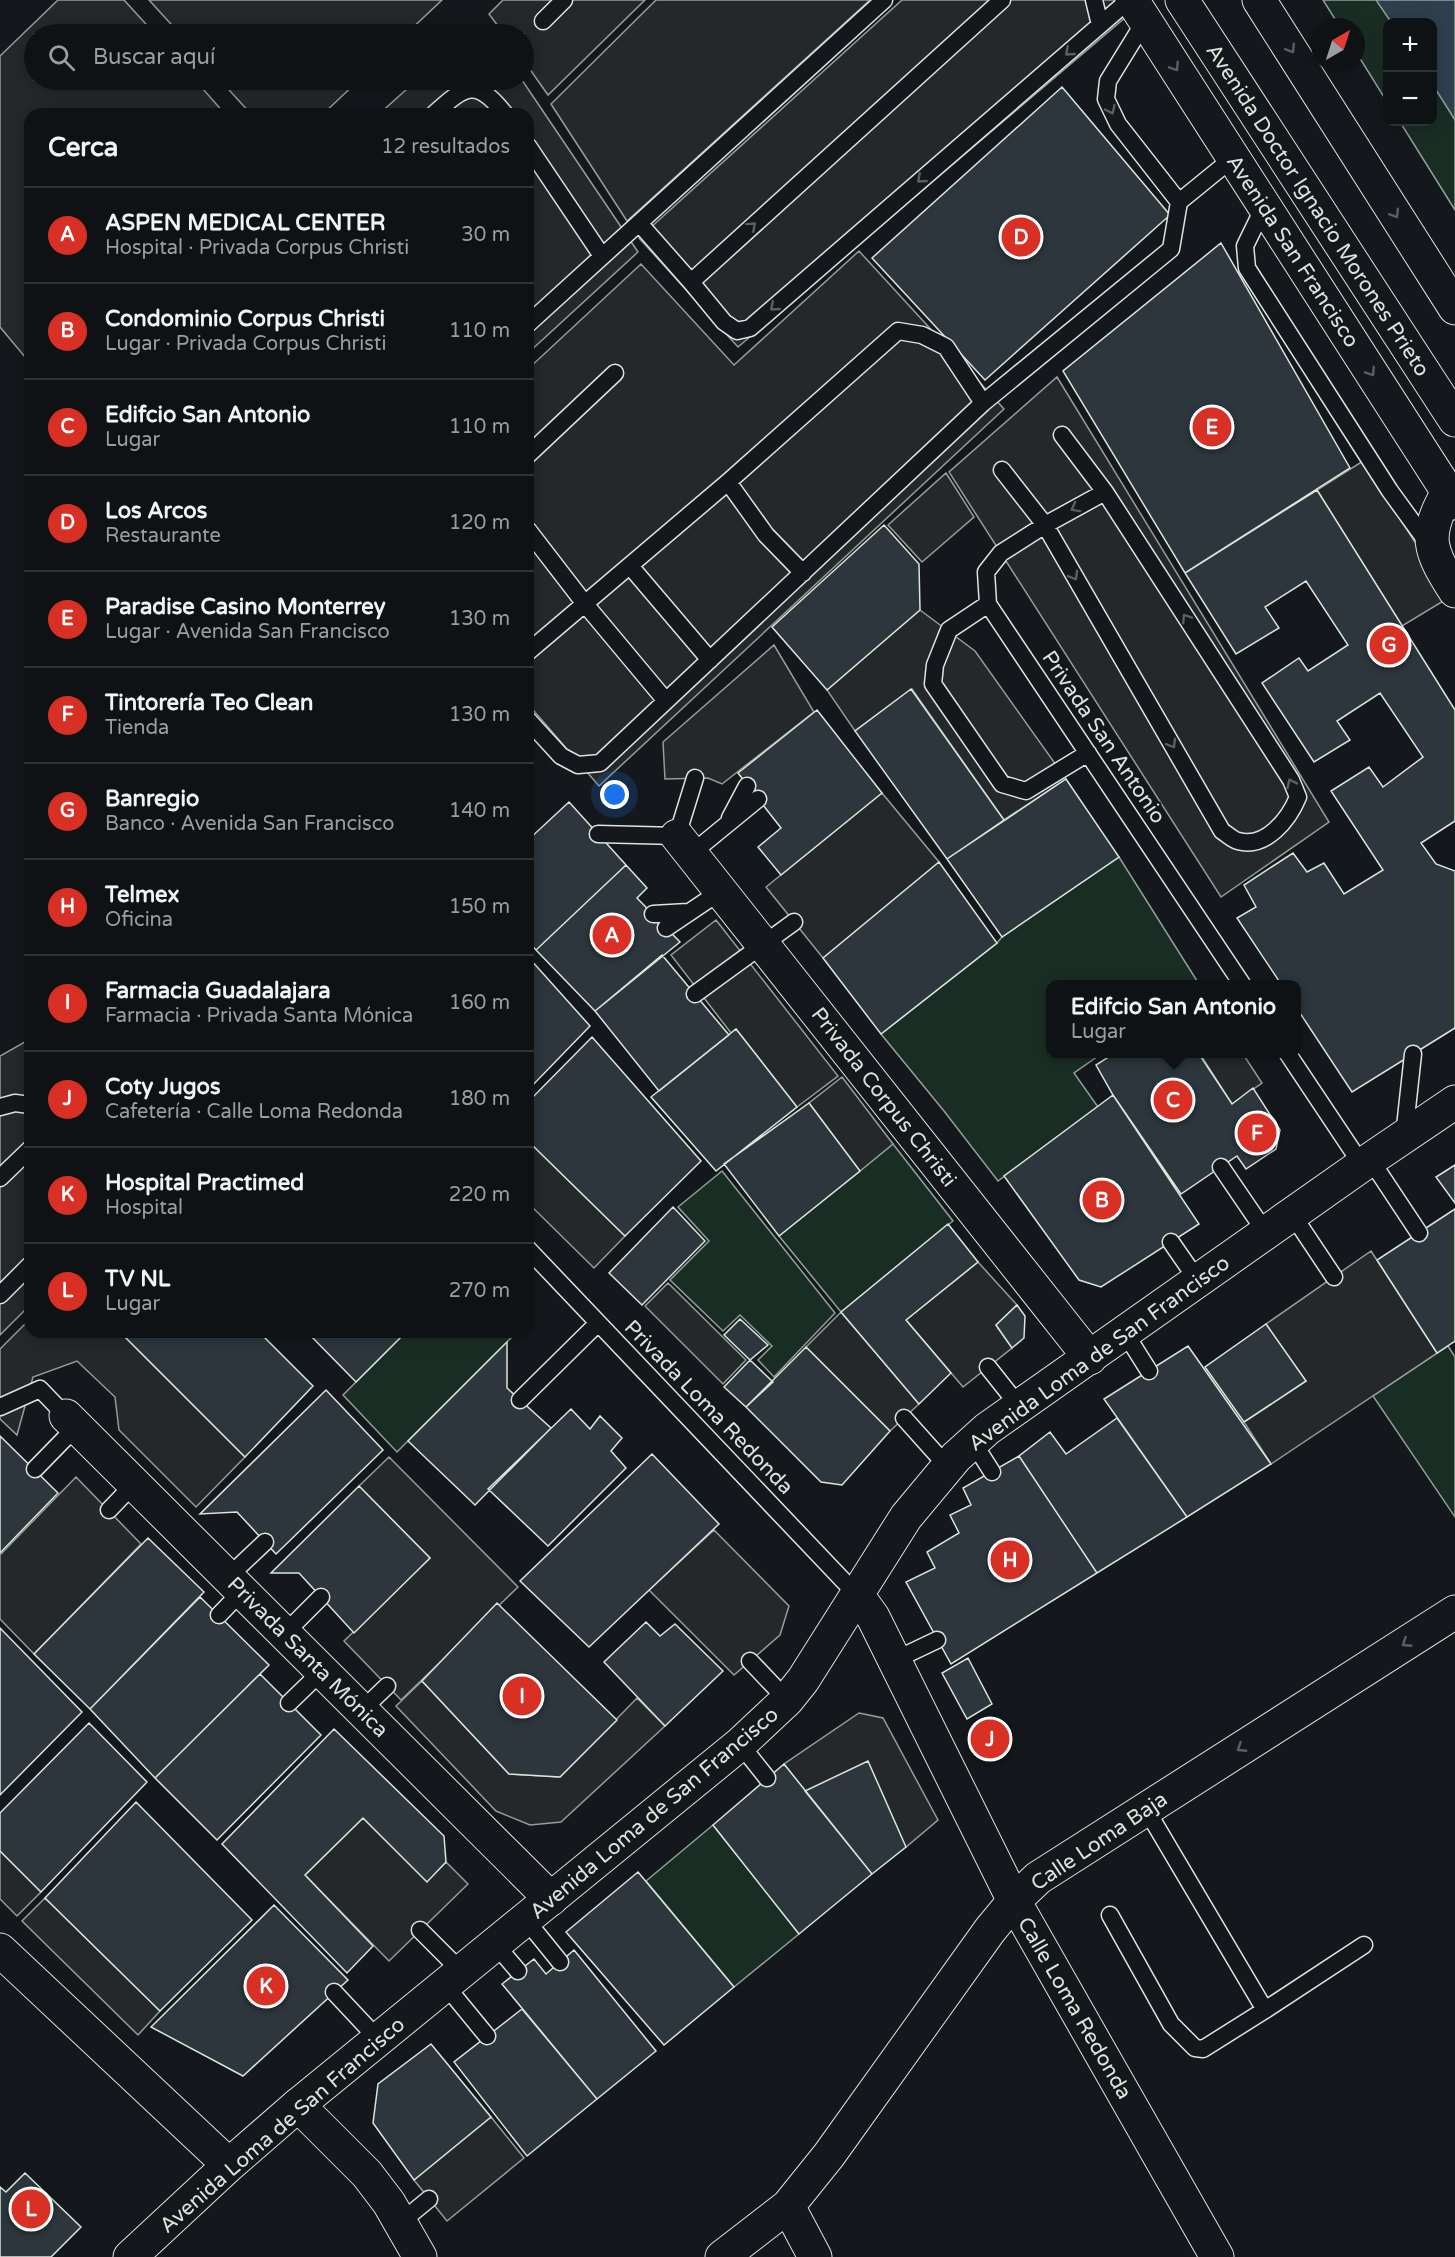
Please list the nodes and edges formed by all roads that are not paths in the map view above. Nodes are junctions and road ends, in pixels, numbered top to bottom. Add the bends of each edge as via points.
1 (564, 0) edge
2 (884, 0) edge
3 (1002, 0) edge
4 (1094, 0) edge
5 (1182, 0) edge
6 (1259, 0) edge
7 (1135, 7) edge
8 (543, 21) dead end
9 (1100, 25) junction
10 (469, 90) edge
11 (481, 90) edge
12 (441, 108) edge
13 (500, 108) edge
14 (534, 155) edge
15 (1233, 158) junction
16 (1179, 202) junction
17 (1264, 207) junction
18 (639, 223) junction
19 (602, 256) junction
20 (691, 282) junction
21 (1455, 308) edge
22 (534, 318) edge
23 (615, 373) dead end
24 (983, 403) junction
25 (1455, 420) edge
26 (1062, 435) dead end
27 (534, 449) edge
28 (1002, 470) dead end
29 (728, 482) junction
30 (1105, 492) junction
31 (1451, 497) edge
32 (1045, 525) junction
33 (534, 538) edge
34 (1431, 547) junction
35 (630, 566) junction
36 (802, 573) junction
37 (1455, 591) edge
38 (585, 604) junction
39 (988, 604) junction
40 (534, 647) edge
41 (710, 660) junction
42 (666, 701) junction
43 (534, 727) edge
44 (1088, 753) junction
45 (695, 778) dead end
46 (753, 792) dead end
47 (598, 834) dead end
48 (685, 844) junction
49 (721, 891) junction
50 (689, 912) junction
51 (653, 914) dead end
52 (794, 922) dead end
53 (666, 928) dead end
54 (763, 944) junction
55 (1236, 980) edge
56 (694, 994) dead end
57 (1413, 1054) dead end
58 (1292, 1058) edge
59 (1455, 1102) edge
60 (24, 1104) edge
61 (0, 1107) edge
62 (1404, 1137) junction
63 (24, 1155) edge
64 (1366, 1162) junction
65 (1221, 1167) dead end
66 (0, 1178) edge
67 (1279, 1224) junction
68 (1419, 1233) dead end
69 (1171, 1242) dead end
70 (534, 1255) edge
71 (24, 1271) edge
72 (1334, 1277) dead end
73 (1198, 1281) junction
74 (0, 1295) edge
75 (598, 1323) junction
76 (1125, 1333) junction
77 (1090, 1358) junction
78 (988, 1367) dead end
79 (1149, 1371) dead end
80 (520, 1400) dead end
81 (1019, 1406) junction
82 (0, 1407) edge
83 (904, 1418) dead end
84 (71, 1421) junction
85 (973, 1442) junction
86 (947, 1466) junction
87 (34, 1469) dead end
88 (992, 1472) dead end
89 (134, 1484) junction
90 (109, 1510) dead end
91 (265, 1542) dead end
92 (235, 1584) junction
93 (857, 1595) junction
94 (321, 1597) dead end
95 (1455, 1612) edge
96 (219, 1615) dead end
97 (285, 1633) junction
98 (937, 1640) dead end
99 (895, 1660) junction
100 (750, 1661) dead end
101 (322, 1671) junction
102 (387, 1686) dead end
103 (787, 1700) junction
104 (289, 1703) dead end
105 (362, 1710) junction
106 (740, 1744) junction
107 (767, 1778) dead end
108 (1146, 1809) junction
109 (551, 1899) junction
110 (1014, 1901) junction
111 (1110, 1915) dead end
112 (526, 1920) junction
113 (420, 1930) dead end
114 (496, 1945) junction
115 (1364, 1945) dead end
116 (0, 1950) edge
117 (560, 1962) dead end
118 (518, 1971) dead end
119 (454, 1979) junction
120 (334, 1992) dead end
121 (1265, 2010) junction
122 (488, 2036) dead end
123 (379, 2040) junction
124 (298, 2105) junction
125 (229, 2165) junction
126 (429, 2199) dead end
127 (788, 2206) junction
128 (401, 2222) junction
129 (130, 2257) edge
130 (420, 2257) edge
131 (722, 2257) edge
132 (815, 2257) edge
133 (1217, 2257) edge

1 - 8 lane
2 - 18 lane
20 -> 3 lane
4 - 9 lane
5 - 25 main road, Avenida Doctor Ignacio Morones Prieto
6 -> 21 main road
7 - 9 lane
7 -> 15 main road, Avenida San Francisco
7 -> 16 lane via 1108,81 1106,99 1118,124
9 -> 20 lane via 750,327 737,331 724,322
10 - 12 lane via 456,94
11 - 13 lane
14 - 19 lane
15 - 16 lane
15 - 17 main road, Avenida San Francisco
16 - 24 lane via 1171,249
17 -> 31 main road, Avenida San Francisco
17 - 34 lane via 1245,246 1247,268 1390,491
18 - 19 lane
18 - 20 lane
19 - 22 lane
23 - 27 lane
24 - 29 lane via 946,347 922,335 898,331
24 - 36 lane
26 - 30 lane
28 - 32 lane
29 - 35 lane
29 - 36 lane via 765,535
30 -> 32 lane
32 -> 30 lane via 1222,831 1238,841 1254,842 1278,829 1292,812 1298,796 1291,780
31 - 34 main road via 1436,513
32 - 39 lane via 1001,553 986,572
33 - 38 lane
34 - 37 main road
35 - 38 lane
35 - 41 lane
36 - 41 lane
38 - 40 lane
38 - 42 lane
39 - 44 lane, Privada San Antonio
39 - 44 lane via 949,630 935,665 933,684 1002,784 1026,791
41 - 42 lane
42 - 43 lane via 600,763 578,765 561,756
44 - 55 lane, Privada San Antonio
45 - 48 lane
46 - 48 lane via 727,824
47 - 48 lane
48 - 49 main road, Privada Corpus Christi
49 - 50 lane
49 - 54 main road, Privada Corpus Christi
50 - 51 lane
50 - 53 lane
52 - 54 lane
54 - 56 lane
54 - 77 main road, Privada Corpus Christi
57 - 62 lane
58 - 64 lane
59 - 62 main road, Avenida Loma de San Francisco
60 - 61 lane
62 - 64 main road, Avenida Loma de San Francisco
63 - 66 lane
64 - 67 main road, Avenida Loma de San Francisco
64 - 68 lane
65 - 67 lane
67 - 72 lane
67 - 73 main road, Avenida Loma de San Francisco
69 - 73 lane
70 - 75 lane, Privada Loma Redonda
71 - 74 lane
73 - 76 main road, Avenida Loma de San Francisco
75 - 80 lane
75 - 93 lane, Privada Loma Redonda
76 - 77 main road, Avenida Loma de San Francisco
76 - 79 lane
77 - 81 main road, Avenida Loma de San Francisco
78 - 81 lane
81 - 85 main road, Avenida Loma de San Francisco
82 - 84 lane via 40,1389
83 - 86 lane
84 - 87 lane
84 - 89 main road, Privada Santa Mónica
85 - 86 main road, Avenida Loma de San Francisco
85 - 88 lane
86 - 93 main road, Avenida Loma de San Francisco via 906,1517
89 - 90 lane
89 - 92 main road, Privada Santa Mónica
91 - 92 lane
92 - 96 lane
92 - 97 main road, Privada Santa Mónica
93 - 99 main road, Calle Loma Redonda
93 - 103 main road, Avenida Loma de San Francisco
94 - 97 lane
95 -> 108 main road, Calle Loma Baja
97 - 101 main road, Privada Santa Mónica
98 - 99 lane
99 - 110 main road, Calle Loma Redonda
100 - 103 lane
101 - 104 lane
101 - 105 main road, Privada Santa Mónica
102 - 105 lane
103 - 106 main road, Avenida Loma de San Francisco
105 - 109 main road, Privada Santa Mónica
106 - 107 lane
106 - 109 main road, Avenida Loma de San Francisco
108 - 110 main road, Calle Loma Baja via 1038,1878
108 - 121 lane
109 - 112 main road, Avenida Loma de San Francisco
110 - 127 main road, Calle Loma Baja
110 - 133 main road, Calle Loma Redonda
111 - 121 lane via 1171,2024 1195,2048 1203,2049
112 - 114 main road, Avenida Loma de San Francisco
112 - 117 lane
113 - 119 lane
114 - 118 lane
114 - 119 main road, Avenida Loma de San Francisco
115 - 121 lane
116 - 125 main road
119 - 122 lane
119 - 123 main road, Avenida Loma de San Francisco
120 - 123 lane
123 - 124 main road, Avenida Loma de San Francisco
124 - 125 main road, Avenida Loma de San Francisco
124 - 128 main road via 367,2174
125 - 129 main road, Avenida Loma de San Francisco
126 - 128 lane
127 - 131 main road, Calle Loma Baja
127 - 132 main road
128 - 130 main road

